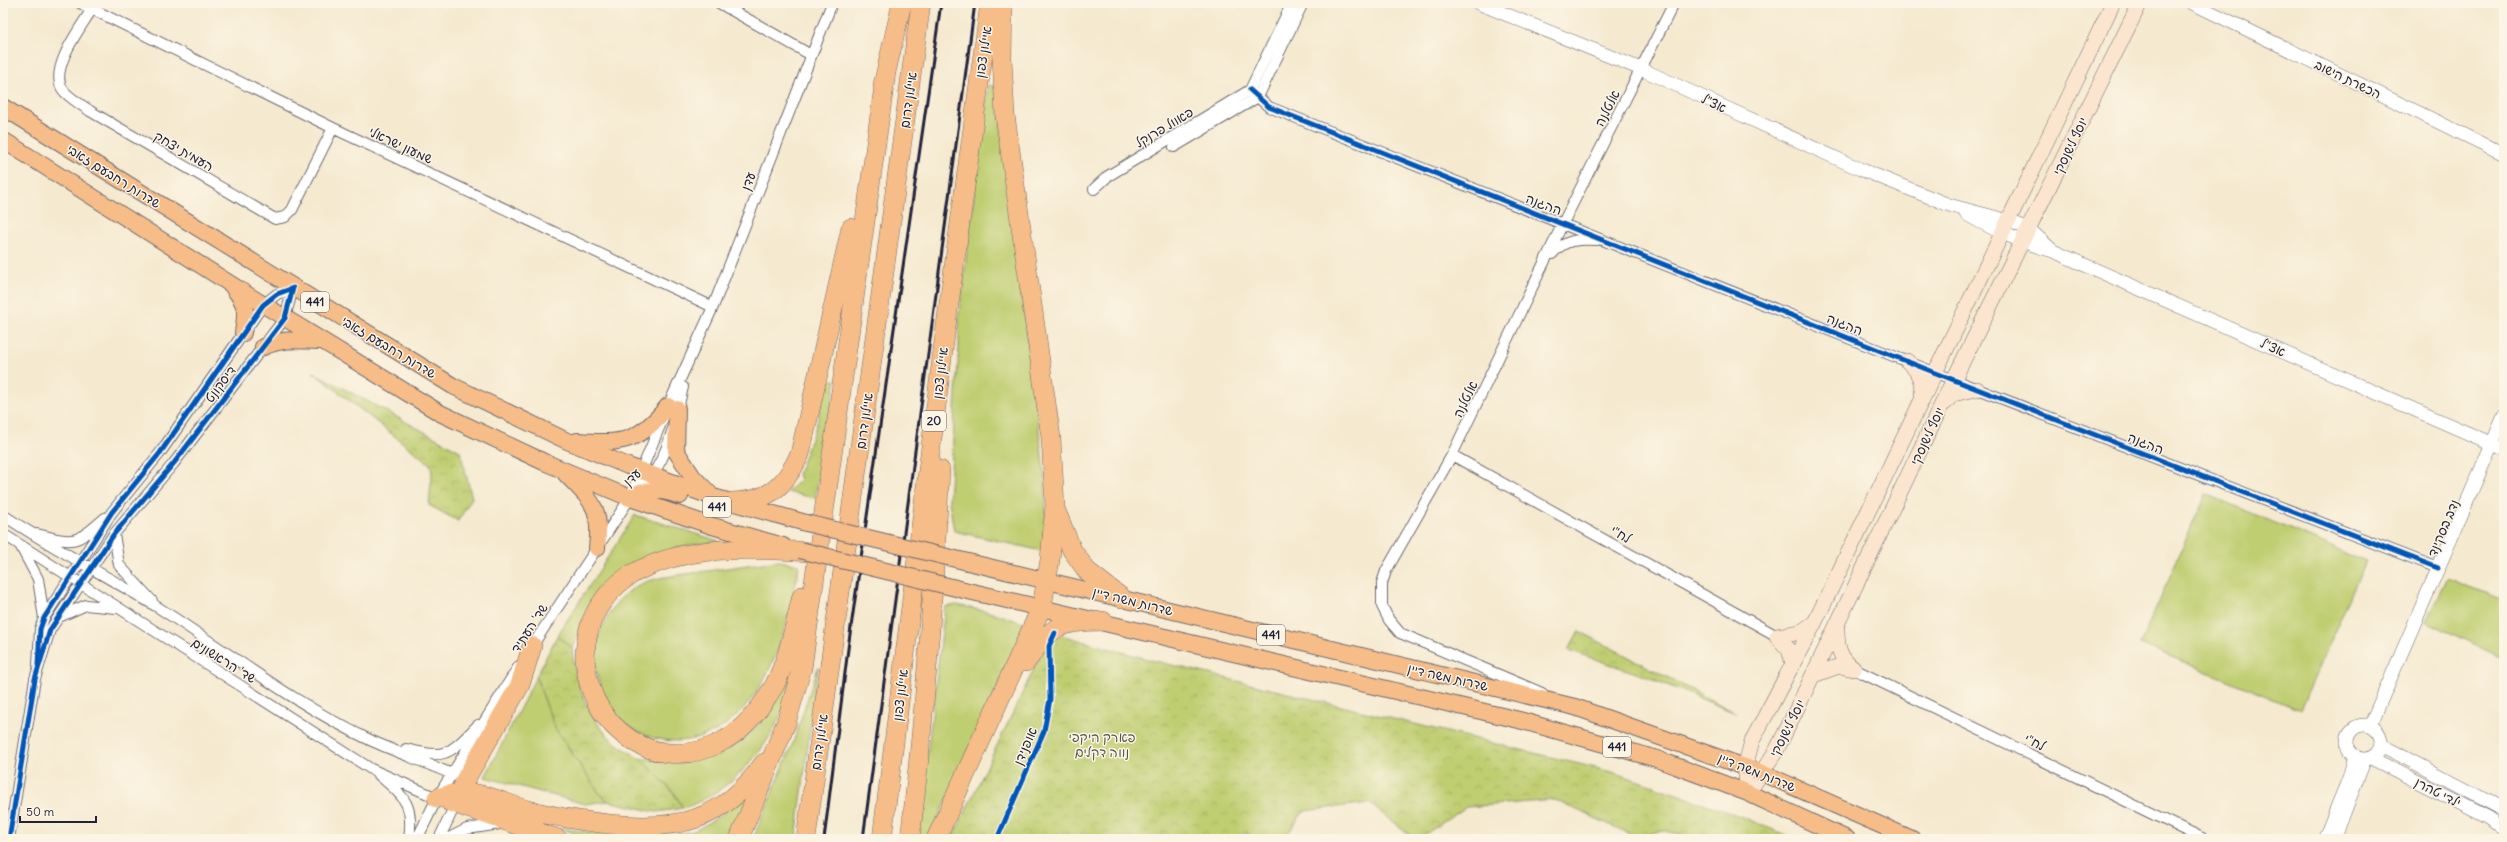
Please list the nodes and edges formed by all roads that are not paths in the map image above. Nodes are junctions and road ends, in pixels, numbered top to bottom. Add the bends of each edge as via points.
1 (80, 3) edge
2 (719, 3) edge
3 (832, 3) edge
4 (902, 3) edge
5 (921, 3) edge
6 (990, 3) edge
7 (1003, 3) edge
8 (1292, 3) edge
9 (1303, 3) edge
10 (1478, 3) edge
11 (1674, 3) edge
12 (2113, 3) edge
13 (2140, 3) edge
14 (2192, 3) edge
15 (92, 9) junction
16 (810, 55) junction
17 (1641, 69) junction
18 (886, 72) junction
19 (1250, 90) junction
20 (1258, 97) junction
21 (3, 107) edge
22 (333, 128) junction
23 (3, 140) edge
24 (1171, 144) junction
25 (2504, 154) edge
26 (1094, 189) dead end
27 (1949, 204) junction
28 (2009, 221) junction
29 (1564, 223) junction
30 (2029, 229) junction
31 (2003, 235) junction
32 (1607, 241) junction
33 (2022, 243) junction
34 (2053, 251) junction
35 (1545, 261) junction
36 (229, 283) junction
37 (293, 288) junction
38 (263, 305) junction
39 (714, 307) junction
40 (285, 318) junction
41 (947, 318) junction
42 (243, 333) junction
43 (323, 342) junction
44 (263, 346) junction
45 (1907, 361) junction
46 (1936, 373) junction
47 (1954, 379) junction
48 (1977, 389) junction
49 (1922, 403) junction
50 (1941, 407) junction
51 (672, 408) junction
52 (2504, 416) edge
53 (565, 440) junction
54 (2492, 443) junction
55 (2504, 450) edge
56 (2504, 454) edge
57 (1452, 455) junction
58 (2482, 466) junction
59 (563, 470) junction
60 (646, 473) junction
61 (825, 489) junction
62 (713, 497) junction
63 (630, 498) junction
64 (731, 502) junction
65 (1055, 506) junction
66 (112, 512) junction
67 (3, 515) edge
68 (806, 523) junction
69 (28, 532) junction
70 (3, 534) edge
71 (114, 534) junction
72 (21, 547) junction
73 (598, 548) junction
74 (803, 551) junction
75 (79, 563) junction
76 (2438, 568) junction
77 (91, 570) junction
78 (70, 577) junction
79 (1047, 580) junction
80 (81, 583) junction
81 (1122, 598) junction
82 (1042, 606) junction
83 (119, 608) junction
84 (158, 608) junction
85 (44, 618) junction
86 (57, 618) junction
87 (1103, 621) junction
88 (1815, 622) junction
89 (1837, 628) junction
90 (1778, 636) junction
91 (532, 646) junction
92 (1793, 664) junction
93 (38, 665) junction
94 (1854, 669) junction
95 (1814, 675) junction
96 (1575, 707) junction
97 (995, 708) junction
98 (488, 716) junction
99 (2370, 726) junction
100 (781, 739) junction
101 (369, 740) junction
102 (2381, 745) junction
103 (2364, 758) junction
104 (1745, 767) junction
105 (371, 769) junction
106 (1762, 773) junction
107 (459, 792) junction
108 (1748, 793) junction
109 (437, 798) junction
110 (2504, 810) edge
111 (528, 827) junction
112 (2504, 830) edge
113 (9, 839) edge
114 (409, 839) edge
115 (417, 839) edge
116 (439, 839) edge
117 (447, 839) edge
118 (558, 839) edge
119 (739, 839) edge
120 (806, 839) edge
121 (882, 839) edge
122 (910, 839) edge
123 (936, 839) edge
124 (1847, 839) edge
125 (1912, 839) edge
126 (2204, 839) edge
127 (2324, 839) edge
128 (2334, 839) edge

1 - 15 street, שמעון ישראלי
2 - 16 street
3 - 16 street, עדן
4 - 18 highway
5 - 120 highway, איילון דרום
6 - 41 highway, איילון צפון / 20
7 - 65 highway via 1005,115 1051,438
8 - 19 street
9 - 20 street
10 - 17 street, אצ"ל
11 - 17 street, אלטלנה
12 - 28 main road, יוסף לישנסקי
13 - 30 main road, יוסף לישנסקי
14 - 25 street, הכשרת הישוב
15 - 22 street, שמעון ישראלי
15 - 22 street, העמית יצחק via 64,56 59,79 63,90 90,111 274,219 285,218 292,210
16 - 39 street, עדן
17 - 27 street, אצ"ל via 1771,130
17 - 29 street, אלטלנה
18 - 61 highway
18 - 64 highway via 800,454 782,484 765,497 752,501
19 - 20 street, ההגנה
19 - 24 street, פאוול פרנקל
20 - 24 street, פאוול פרנקל
20 - 29 street, ההגנה via 1269,107
21 - 37 main road, שדרות רחבעם זאבי / 441
22 - 39 street, שמעון ישראלי
23 - 36 main road, 441
24 - 26 street, פאוול פרנקל via 1108,176
27 - 28 street, אצ"ל
27 - 31 street, אצ"ל
28 - 30 street, אצ"ל
28 - 31 main road, יוסף לישנסקי
29 - 32 street, ההגנה
29 - 35 street, אלטלנה
30 - 33 main road, יוסף לישנסקי
30 - 34 street, אצ"ל
31 - 33 street, אצ"ל
31 - 46 main road, יוסף לישנסקי
32 - 35 street via 1569,241 1560,245
32 - 45 street, ההגנה
33 - 34 street, אצ"ל
33 - 47 main road, יוסף לישנסקי
34 - 54 street, אצ"ל
35 - 57 street, אלטלנה
36 - 38 main road, 441
36 - 42 main road via 243,300 246,312
37 - 38 street, דיסקונט via 277,294
37 - 40 street, דיסקונט
37 - 53 main road, שדרות רחבעם זאבי / 441 via 453,386
38 - 40 main road, 441
38 - 42 street, דיסקונט
39 - 51 street, עדן
40 - 43 main road, 441
40 - 44 street, דיסקונט
41 - 121 highway, איילון צפון / 20
41 - 122 highway via 931,633 923,733
42 - 66 street, דיסקונט via 160,453
43 - 44 main road via 289,339
43 - 59 main road, 441 via 440,413
44 - 71 street, דיסקונט via 174,463
45 - 46 street, ההגנה
45 - 49 main road via 1917,370 1921,382
46 - 47 street, ההגנה
46 - 49 main road, יוסף לישנסקי
47 - 48 street, ההגנה
47 - 50 main road, יוסף לישנסקי
48 - 50 main road via 1953,394
48 - 76 street, ההגנה
49 - 88 main road, יוסף לישנסקי
50 - 89 main road, יוסף לישנסקי
51 - 53 main road via 639,435 608,443
51 - 60 street, עדן
51 - 62 main road via 676,451 692,477
52 - 54 street, נדב בסקינד
53 - 60 main road, שדרות רחבעם זאבי / 441
54 - 55 street, אצ"ל
54 - 58 street, נדב בסקינד
56 - 58 street via 2490,458
57 - 90 street, לח"י
57 - 96 street, אלטלנה via 1386,571 1381,595 1382,606 1400,633
58 - 76 street, נדב בסקינד
59 - 63 main road, 441
59 - 73 main road via 589,498 598,514
60 - 62 main road, שדרות רחבעם זאבי / 441
60 - 63 street, עדן
61 - 74 highway via 786,658 767,698 745,725 720,743 705,749 676,753 635,742 606,718 598,708 588,684 585,646 596,610 620,584 644,569 697,553 748,549
61 - 100 highway via 802,668
62 - 64 main road, שדרות רחבעם זאבי / 441
63 - 68 main road, 441 via 638,492 662,490 754,520
63 - 73 street, שד' העתיד
63 - 74 main road, 441 via 709,525
64 - 68 main road, שדרות רחבעם זאבי / 441
65 - 79 highway
65 - 81 highway via 1072,550 1087,571
66 - 69 street via 80,539 62,540
66 - 75 street
67 - 69 street, שד' הראשונים
68 - 79 main road, שדרות משה דיין / 441, bridge
69 - 75 street, שד' הראשונים
70 - 72 street, שד' הראשונים
71 - 77 street, דיסקונט
71 - 84 street via 119,565
72 - 78 street, שד' הראשונים
72 - 85 street via 38,579
73 - 91 street, שד' העתיד
74 - 82 main road, שדרות משה דיין / 441, bridge
75 - 77 street, שד' הראשונים
75 - 78 street
76 - 99 street, נדב בסקינד
77 - 80 street, דיסקונט
77 - 84 street, שד' הראשונים
78 - 80 street, שד' הראשונים
78 - 85 street
79 - 81 main road, שדרות משה דיין / 441
79 - 82 highway
80 - 83 street, שד' הראשונים
80 - 86 street, דיסקונט
81 - 96 main road, שדרות משה דיין / 441
82 - 87 main road, שדרות משה דיין / 441
82 - 97 highway
83 - 86 street via 86,605
83 - 105 street, שד' הראשונים
84 - 101 street, שד' הראשונים via 254,671
85 - 93 street via 40,629
86 - 93 street, דיסקונט
87 - 97 highway via 1062,625 1052,630 1038,645
87 - 108 main road, שדרות משה דיין / 441 via 1518,720 1657,759
88 - 90 main road via 1801,632
88 - 92 main road, יוסף לישנסקי
89 - 94 main road via 1839,654 1844,662
89 - 95 main road, יוסף לישנסקי
90 - 92 main road via 1789,650
91 - 98 street, שד' העתיד
91 - 107 highway via 520,685
92 - 104 main road, יוסף לישנסקי via 1752,741
93 - 113 street
94 - 95 main road via 1839,666
94 - 126 street, לח"י
95 - 106 main road, יוסף לישנסקי via 1776,751
96 - 104 main road, שדרות משה דיין / 441
97 - 123 highway
98 - 101 street via 447,754 430,755
98 - 107 street, שד' העתיד
99 - 102 street via 2379,734
99 - 103 street via 2355,728 2348,737 2348,748
100 - 107 highway via 742,790 710,813 684,823 662,827 628,826
100 - 119 highway
101 - 107 street
102 - 103 street
102 - 110 street, ילדי טהרן
103 - 112 street, ילדי טהרן via 2489,818
103 - 127 street via 2345,788
103 - 128 street
104 - 106 main road, שדרות משה דיין / 441
104 - 108 main road, יוסף לישנסקי
105 - 109 street, שד' הראשונים
105 - 114 street via 407,802
106 - 108 main road, יוסף לישנסקי
106 - 125 main road, שדרות משה דיין / 441
107 - 109 highway
107 - 109 street, שד' העתיד
107 - 111 highway
107 - 116 street, שד' העתיד
108 - 124 main road, שדרות משה דיין / 441
109 - 115 street, שד' העתיד
111 - 117 street via 495,824 467,829
111 - 118 highway

